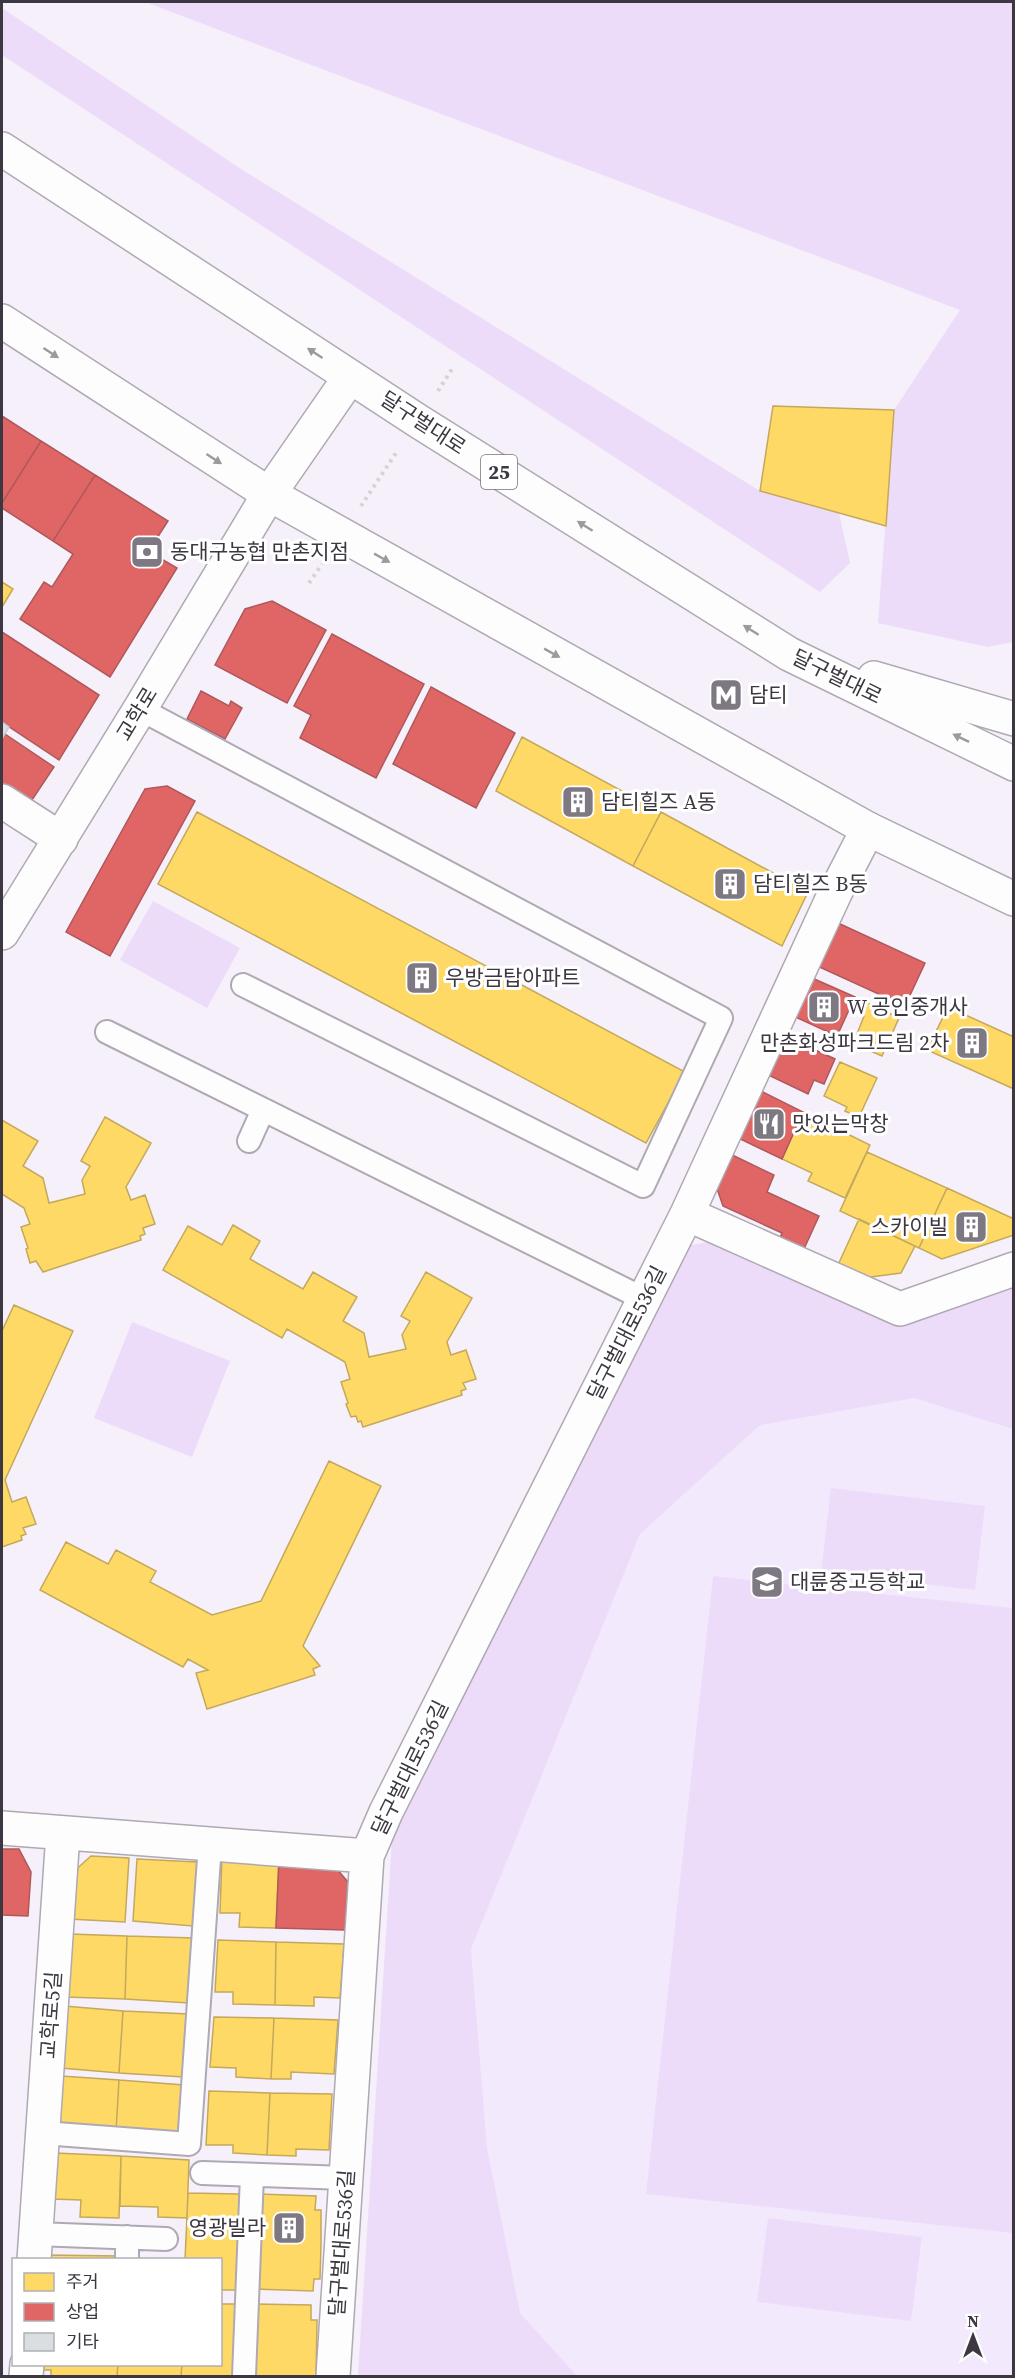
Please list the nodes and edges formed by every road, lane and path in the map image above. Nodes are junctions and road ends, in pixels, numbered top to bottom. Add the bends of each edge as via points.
1 (2, 149) edge
2 (2, 321) edge
3 (452, 369) dead end
4 (350, 376) junction
5 (418, 421) junction
6 (269, 494) junction
7 (341, 535) junction
8 (309, 583) dead end
9 (789, 654) junction
10 (140, 709) junction
11 (1014, 719) edge
12 (1014, 764) edge
13 (2, 801) edge
14 (868, 830) junction
15 (61, 839) junction
16 (1014, 899) edge
17 (2, 933) edge
18 (243, 985) dead end
19 (107, 1032) dead end
20 (263, 1110) junction
21 (249, 1141) dead end
22 (687, 1214) junction
23 (1014, 1269) edge
24 (644, 1299) junction
25 (2, 1828) edge
26 (63, 1833) junction
27 (210, 1844) junction
28 (367, 1856) junction
29 (43, 2133) junction
30 (202, 2173) dead end
31 (252, 2175) junction
32 (346, 2178) junction
33 (166, 2239) dead end
34 (35, 2247) edge
35 (127, 2248) edge
36 (244, 2376) edge
37 (333, 2376) edge

4 -> 1 street, 달구벌대로 / 25
2 -> 6 street
3 - 5 path
4 - 5 street, 달구벌대로 / 25
4 - 6 street, 교학로
5 - 7 path
9 -> 5 street, 달구벌대로 / 25
6 - 7 street
6 - 10 street, 교학로
7 - 8 path
7 -> 14 street
9 - 11 street
12 -> 9 street, 달구벌대로 / 25
10 - 15 street, 교학로
10 - 18 lane via 721,1018 643,1186
13 - 15 street
14 - 16 street
14 - 22 street, 달구벌대로536길
15 - 17 street, 교학로
19 - 20 lane
20 - 21 lane
20 - 24 lane
22 - 23 street via 900,1309
22 - 24 street, 달구벌대로536길
24 - 28 street, 달구벌대로536길
25 - 26 street
26 - 27 street
26 - 29 street, 교학로5길
27 - 28 street
27 - 29 lane via 189,2144
28 - 32 street, 달구벌대로536길
29 - 34 street, 교학로5길
30 - 31 lane
31 - 32 lane
31 - 36 lane
32 - 37 street, 달구벌대로536길
33 - 35 lane
34 - 35 lane

